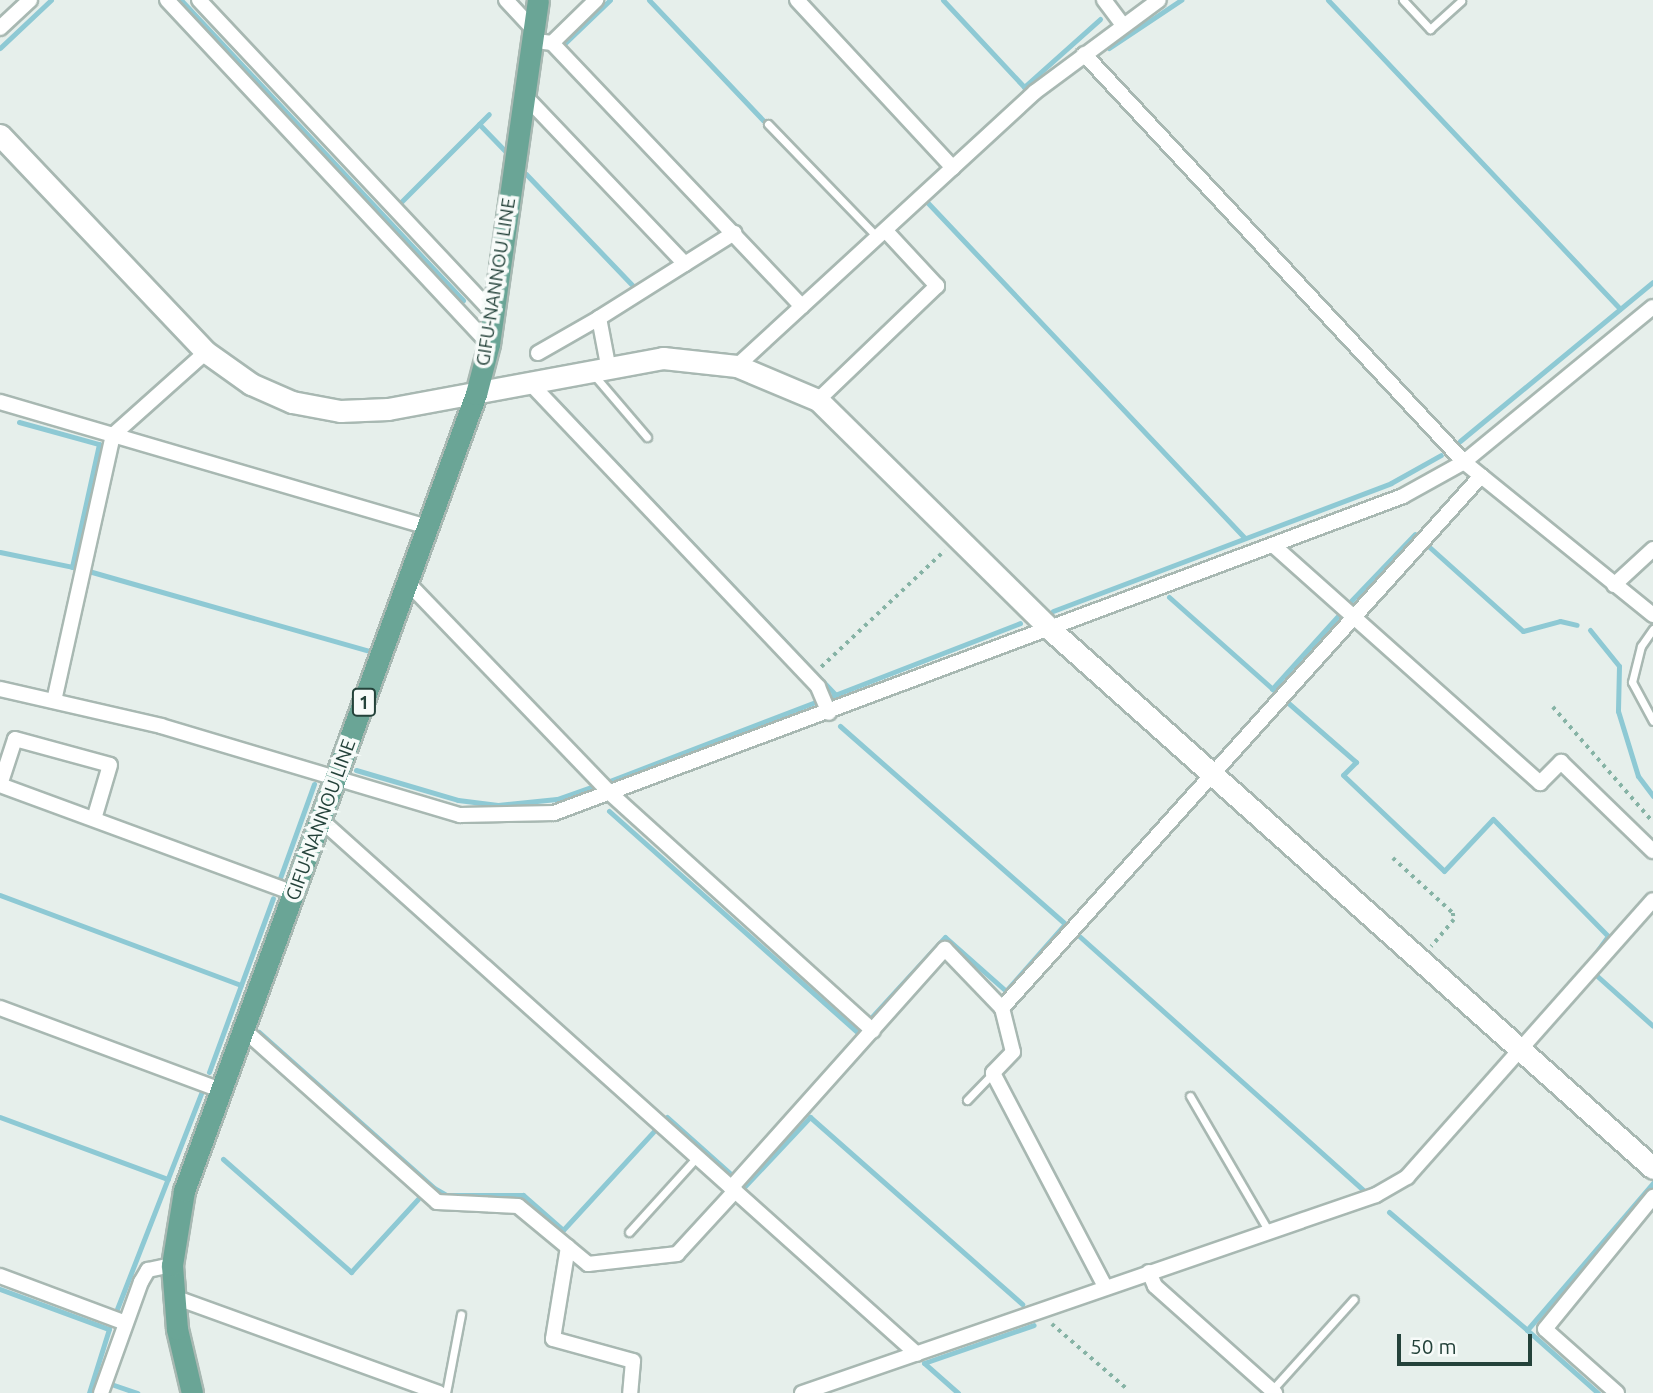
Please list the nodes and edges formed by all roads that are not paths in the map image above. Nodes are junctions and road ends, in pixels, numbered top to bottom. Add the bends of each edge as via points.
1 (30, 0) edge
2 (167, 0) edge
3 (200, 0) edge
4 (506, 0) edge
5 (538, 0) edge
6 (596, 0) edge
7 (797, 0) edge
8 (1104, 0) edge
9 (1159, 0) edge
10 (1403, 0) edge
11 (1461, 1) edge
12 (1123, 25) junction
13 (0, 28) edge
14 (539, 38) junction
15 (1084, 54) junction
16 (525, 96) junction
17 (768, 124) dead end
18 (0, 135) edge
19 (953, 168) junction
20 (734, 233) junction
21 (881, 234) junction
22 (685, 264) junction
23 (802, 306) junction
24 (1653, 307) edge
25 (493, 313) junction
26 (599, 318) junction
27 (489, 344) junction
28 (206, 352) junction
29 (538, 353) dead end
30 (737, 366) junction
31 (598, 367) junction
32 (529, 382) junction
33 (475, 394) junction
34 (818, 400) junction
35 (0, 402) edge
36 (113, 435) junction
37 (647, 437) dead end
38 (1464, 462) junction
39 (1481, 476) junction
40 (428, 527) junction
41 (1273, 545) junction
42 (1653, 550) edge
43 (408, 583) junction
44 (1614, 585) junction
45 (1653, 615) edge
46 (1353, 617) junction
47 (1653, 629) edge
48 (1051, 630) junction
49 (0, 689) edge
50 (54, 701) junction
51 (829, 713) junction
52 (1653, 721) edge
53 (1210, 775) junction
54 (336, 779) junction
55 (0, 785) edge
56 (611, 794) junction
57 (94, 820) junction
58 (321, 820) junction
59 (1653, 851) edge
60 (293, 893) junction
61 (1653, 900) edge
62 (0, 1008) edge
63 (1002, 1008) junction
64 (243, 1029) junction
65 (873, 1031) junction
66 (1520, 1049) junction
67 (993, 1073) junction
68 (220, 1090) junction
69 (1190, 1096) dead end
70 (967, 1100) dead end
71 (697, 1157) junction
72 (1653, 1168) edge
73 (733, 1190) junction
74 (1653, 1197) edge
75 (1268, 1230) junction
76 (629, 1232) dead end
77 (568, 1247) junction
78 (172, 1265) junction
79 (1149, 1272) junction
80 (0, 1276) edge
81 (1105, 1286) junction
82 (174, 1297) junction
83 (1354, 1299) dead end
84 (461, 1314) dead end
85 (126, 1322) junction
86 (917, 1354) junction
87 (1274, 1392) edge
88 (101, 1393) edge
89 (192, 1393) edge
90 (439, 1393) edge
91 (446, 1393) edge
92 (630, 1393) edge
93 (802, 1393) edge
94 (1617, 1393) edge

1 - 13 street
2 - 27 street
3 - 25 street
4 - 14 street
5 - 14 main road, GIFU-NANNOU LINE / 1
6 - 14 street
7 - 19 street
8 - 12 street
9 - 12 street
10 - 11 lane via 1430,29
12 - 15 street
14 - 16 main road, GIFU-NANNOU LINE / 1
14 - 20 street
15 - 19 street
15 - 38 street
16 - 22 street
16 - 25 main road, GIFU-NANNOU LINE / 1
17 - 21 lane
18 - 28 street
19 - 21 street
20 - 22 street
20 - 23 street
21 - 23 street
21 - 34 street via 937,286
22 - 26 street
23 - 30 street
24 - 38 street
25 - 27 main road, GIFU-NANNOU LINE / 1
26 - 29 street
26 - 31 street
27 - 33 main road, GIFU-NANNOU LINE / 1
28 - 33 street via 251,384 292,402 340,411
28 - 36 street
30 - 31 street via 663,358
30 - 34 street
31 - 32 street
31 - 37 lane
32 - 33 street
32 - 51 street via 818,687
33 - 40 main road, GIFU-NANNOU LINE / 1
34 - 48 street
35 - 36 street
36 - 40 street
36 - 50 street
38 - 39 street
38 - 41 street via 1403,496
39 - 44 street
39 - 46 street
40 - 43 main road, GIFU-NANNOU LINE / 1
41 - 46 street
41 - 48 street
42 - 44 street
43 - 54 main road, GIFU-NANNOU LINE / 1
43 - 56 street
44 - 45 street
46 - 53 street
46 - 59 street via 1540,783 1560,762
47 - 52 lane via 1641,646 1632,681 1635,697
48 - 51 street
48 - 53 street
49 - 50 street
50 - 54 street
51 - 56 street
53 - 63 street
53 - 66 street
54 - 56 street via 460,815 493,817 554,813
54 - 58 main road, GIFU-NANNOU LINE / 1
55 - 57 street
55 - 57 street via 15,739 110,765
56 - 65 street
57 - 60 street
58 - 60 main road, GIFU-NANNOU LINE / 1
58 - 71 street
60 - 64 main road, GIFU-NANNOU LINE / 1
61 - 66 street
62 - 68 street
63 - 65 street via 945,950
63 - 67 street via 1013,1052
64 - 68 main road, GIFU-NANNOU LINE / 1
64 - 77 street via 437,1202 518,1206
65 - 73 street
66 - 72 street
66 - 75 street via 1407,1177 1376,1195
67 - 70 lane
67 - 81 street
68 - 78 main road, GIFU-NANNOU LINE / 1 via 184,1191
69 - 75 lane
71 - 73 street
71 - 76 lane
73 - 77 street via 677,1254 588,1264
73 - 86 street
74 - 94 street via 1545,1329
75 - 79 street
77 - 92 street via 553,1339 633,1361
78 - 82 main road, GIFU-NANNOU LINE / 1
78 - 85 street via 148,1270
79 - 81 street
79 - 87 street via 1155,1286
80 - 85 street
81 - 86 street
82 - 89 main road, GIFU-NANNOU LINE / 1
82 - 90 street
83 - 87 lane
84 - 91 lane
85 - 88 street
86 - 93 street

